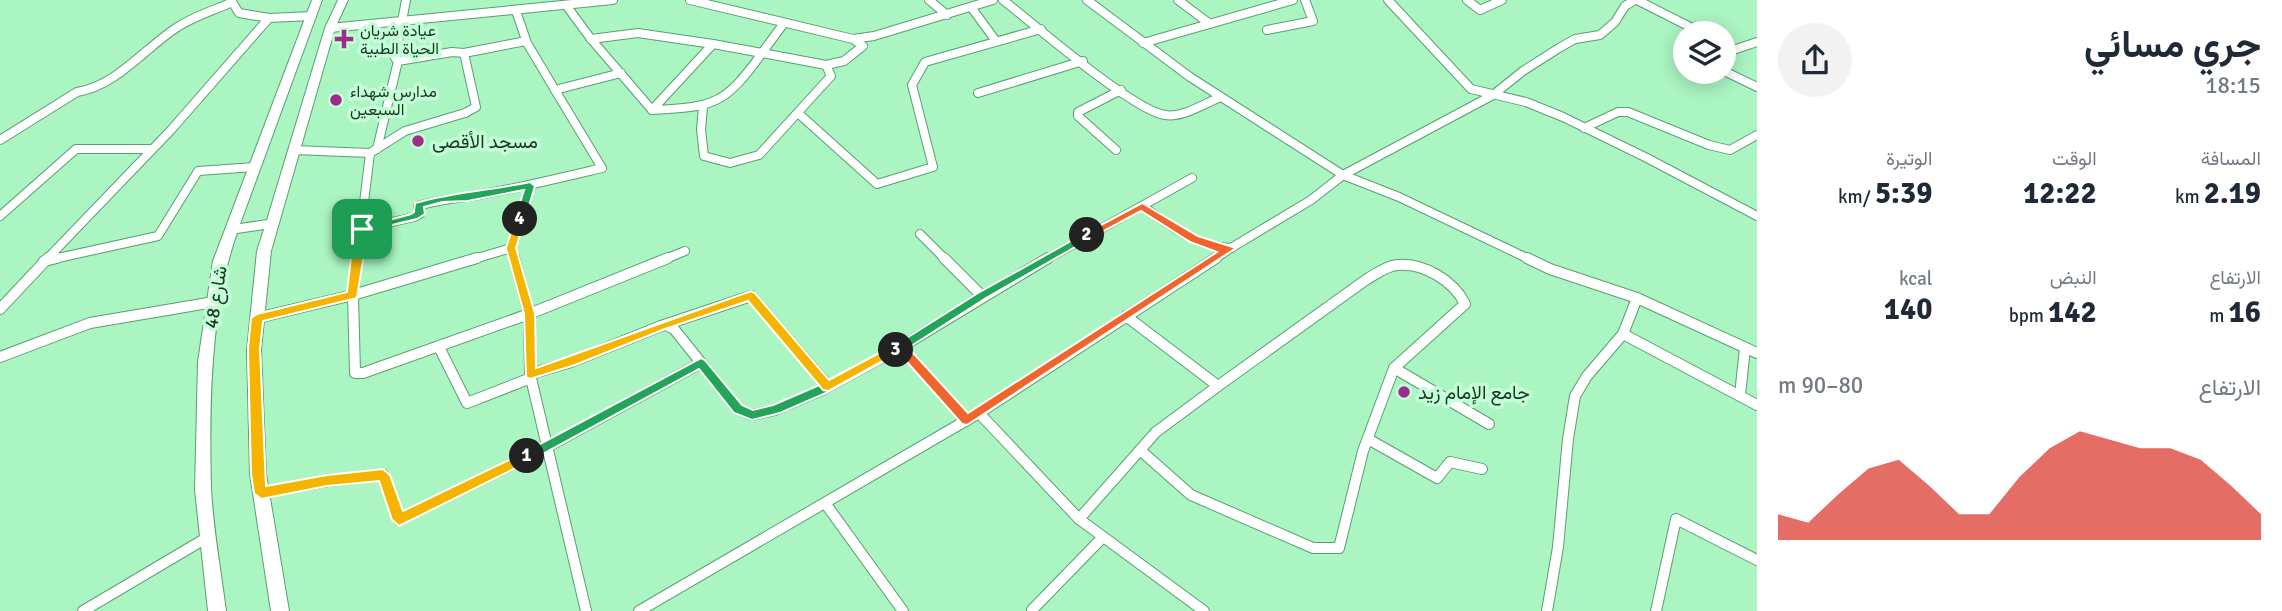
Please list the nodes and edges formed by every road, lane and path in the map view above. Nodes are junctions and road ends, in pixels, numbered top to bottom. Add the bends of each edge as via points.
1 (317, 0) edge
2 (343, 0) edge
3 (406, 0) edge
4 (613, 0) edge
5 (690, 0) edge
6 (929, 0) edge
7 (993, 0) edge
8 (1003, 0) edge
9 (1087, 0) edge
10 (1178, 0) edge
11 (1293, 0) edge
12 (1305, 0) edge
13 (1388, 0) edge
14 (1467, 0) edge
15 (1502, 0) edge
16 (1636, 0) edge
17 (231, 1) edge
18 (566, 5) junction
19 (971, 7) junction
20 (516, 11) junction
21 (947, 15) junction
22 (312, 16) junction
23 (269, 19) junction
24 (403, 20) junction
25 (1678, 21) edge
26 (784, 23) junction
27 (1210, 24) junction
28 (330, 28) junction
29 (1041, 29) junction
30 (1267, 30) dead end
31 (853, 38) junction
32 (591, 40) junction
33 (526, 41) junction
34 (996, 41) junction
35 (1757, 42) edge
36 (1143, 43) junction
37 (713, 44) junction
38 (325, 46) junction
39 (1736, 48) edge
40 (299, 49) junction
41 (464, 53) junction
42 (762, 53) junction
43 (398, 61) junction
44 (1083, 61) junction
45 (826, 65) junction
46 (621, 73) junction
47 (1736, 77) edge
48 (1757, 87) edge
49 (555, 90) junction
50 (1121, 90) junction
51 (978, 93) dead end
52 (1493, 95) junction
53 (1221, 97) junction
54 (703, 107) junction
55 (652, 110) junction
56 (798, 113) junction
57 (1584, 128) junction
58 (1757, 135) edge
59 (0, 140) edge
60 (150, 149) junction
61 (294, 150) junction
62 (1116, 150) dead end
63 (373, 151) junction
64 (255, 167) junction
65 (1343, 175) junction
66 (1192, 178) dead end
67 (530, 186) junction
68 (1142, 206) junction
69 (0, 216) edge
70 (1757, 216) edge
71 (272, 223) junction
72 (232, 229) junction
73 (362, 229) junction
74 (920, 234) dead end
75 (511, 248) junction
76 (1231, 248) junction
77 (685, 251) dead end
78 (44, 261) junction
79 (353, 295) junction
80 (982, 296) junction
81 (1637, 298) junction
82 (214, 302) junction
83 (0, 309) edge
84 (529, 314) junction
85 (1126, 316) junction
86 (257, 318) junction
87 (666, 325) junction
88 (1623, 334) junction
89 (439, 347) junction
90 (901, 347) junction
91 (1745, 348) junction
92 (1757, 353) edge
93 (0, 357) edge
94 (701, 363) junction
95 (1394, 368) junction
96 (530, 376) junction
97 (828, 386) junction
98 (1218, 386) junction
99 (1740, 395) junction
100 (1757, 405) edge
101 (978, 413) junction
102 (967, 420) junction
103 (1489, 424) dead end
104 (1368, 439) junction
105 (547, 447) junction
106 (1140, 450) junction
107 (1482, 469) dead end
108 (261, 493) junction
109 (825, 503) junction
110 (1079, 519) junction
111 (208, 537) junction
112 (1103, 537) junction
113 (1757, 560) edge
114 (1032, 610) edge
115 (83, 611) edge
116 (217, 611) edge
117 (280, 611) edge
118 (586, 611) edge
119 (639, 611) edge
120 (903, 611) edge
121 (1203, 611) edge
122 (1547, 611) edge
123 (1656, 611) edge

1 - 22 main road, شارع 48
2 - 28 main road
3 - 24 street
4 - 18 street
5 - 26 street
6 - 21 street
7 - 19 street
8 - 29 street
9 - 36 street
10 - 27 street
11 - 27 street
12 - 30 street via 1313,21
13 - 52 street via 1463,83
14 - 15 street via 1480,10
16 - 25 street
16 - 52 street via 1600,35 1575,39
17 - 23 street via 239,13
17 - 59 street via 177,27 123,70
18 - 20 street
18 - 32 street
19 - 21 street
19 - 34 street
20 - 24 street
20 - 33 street
21 - 31 street
22 - 23 street
22 - 40 main road, شارع 48
23 - 60 street
24 - 28 street
24 - 43 street
26 - 31 street
26 - 42 street
27 - 36 street
28 - 38 main road
29 - 34 street
29 - 44 street
31 - 45 street via 863,46 844,61
32 - 37 street via 646,31
32 - 46 street
33 - 41 street
33 - 49 street
34 - 56 street via 925,62 912,85 933,167 877,184
35 - 39 street
36 - 53 street
37 - 42 street
37 - 55 street
38 - 40 main road
38 - 61 main road
40 - 64 main road, شارع 48
41 - 43 street
41 - 63 street via 476,107 405,131
42 - 45 street
42 - 54 street via 736,86
43 - 63 street
44 - 50 street
44 - 51 street
45 - 56 street via 831,76
46 - 49 street
46 - 55 street
47 - 48 street
49 - 67 street via 602,168
50 - 53 street via 1164,115
50 - 62 street via 1085,107 1078,116
52 - 57 street via 1515,99
52 - 65 street
53 - 65 street
54 - 55 street
54 - 56 street via 704,156 730,163 759,155
57 - 58 street via 1628,112 1730,150
57 - 70 street
60 - 69 street via 76,149
60 - 78 street
61 - 63 street
61 - 71 main road
63 - 73 street
64 - 72 main road, شارع 48
64 - 78 street via 198,171 158,236
65 - 76 street
65 - 81 street via 1550,269
66 - 68 street
67 - 73 street via 441,199 418,206 419,214 414,217
67 - 75 street
68 - 76 street via 1194,239 1220,249
68 - 80 street
71 - 72 main road
71 - 86 main road via 264,251
72 - 82 main road, شارع 48 via 220,261
73 - 79 street
74 - 80 street
75 - 79 street
75 - 84 street
76 - 85 street
77 - 84 street
78 - 83 street
79 - 86 street
79 - 89 street via 355,373
80 - 90 street
81 - 88 street
81 - 91 street
82 - 93 street via 90,323
82 - 111 main road, شارع 48 via 205,362 203,490
84 - 89 street
84 - 96 street
85 - 98 street
85 - 101 street
86 - 108 main road via 254,349
87 - 94 street
87 - 96 street
87 - 97 street via 751,296
88 - 99 street
88 - 122 street via 1575,396
89 - 96 street via 467,403
90 - 97 street
90 - 102 street
91 - 92 street
91 - 99 street
94 - 97 street via 738,409 752,415 775,410
94 - 105 street
95 - 98 street via 1465,304 1456,287 1403,265 1388,267 1367,279
95 - 103 street
95 - 104 street
96 - 105 street
98 - 106 street via 1156,432
99 - 100 street
101 - 102 street
101 - 110 street
102 - 109 street
104 - 106 street via 1339,548 1313,548 1191,495
104 - 107 street via 1437,478 1450,462
105 - 108 street via 399,520 383,475
105 - 118 street
106 - 110 street
108 - 117 main road
109 - 119 street
109 - 120 street
110 - 112 street
111 - 115 street
111 - 116 main road, شارع 48
112 - 114 street
112 - 121 street
113 - 123 street via 1676,519

